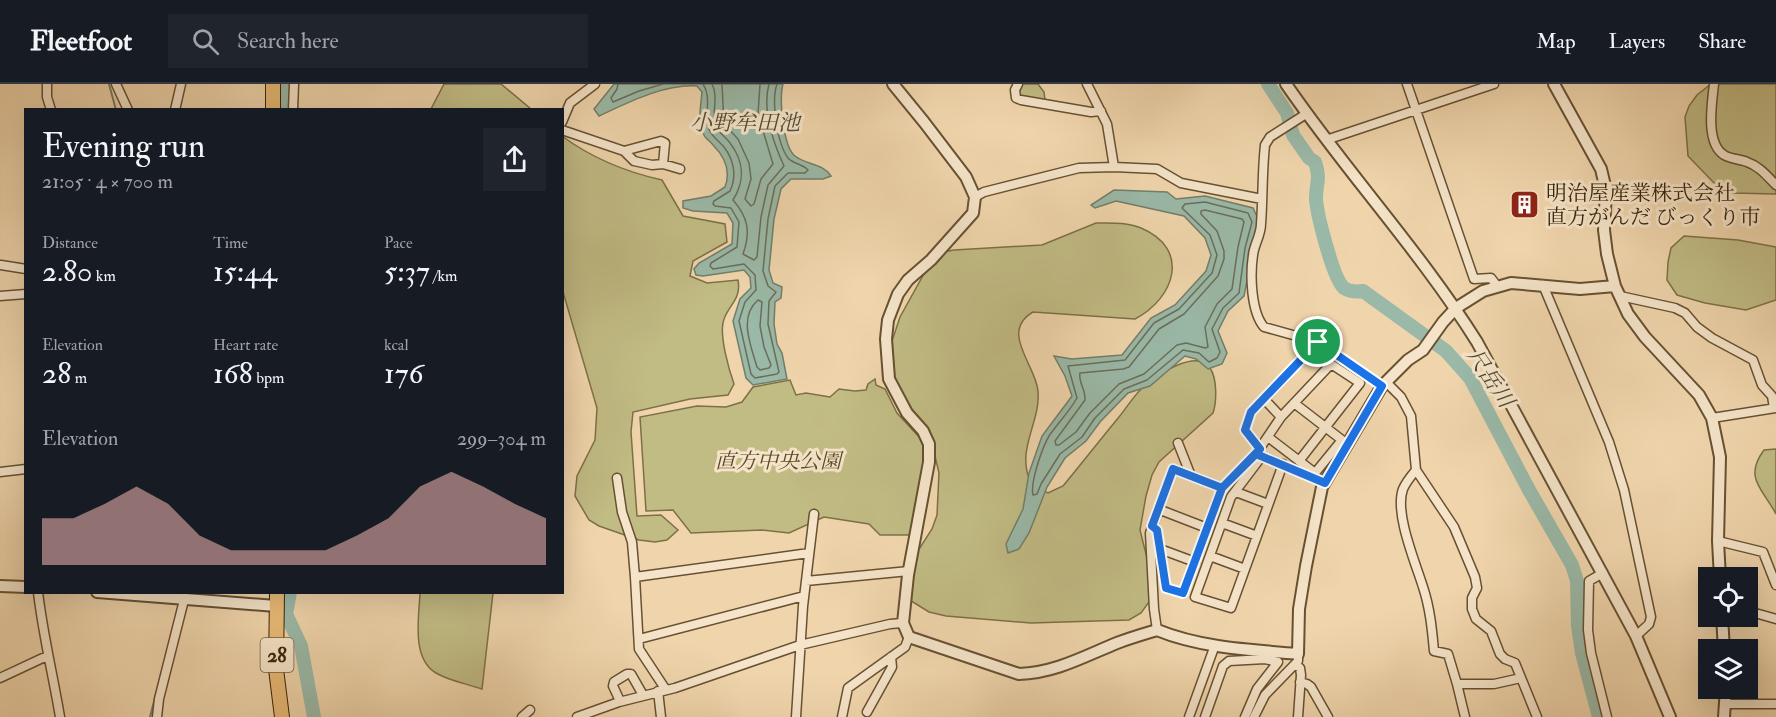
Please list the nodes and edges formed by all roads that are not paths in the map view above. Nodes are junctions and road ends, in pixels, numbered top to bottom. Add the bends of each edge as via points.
1 (47, 84) edge
2 (117, 84) edge
3 (182, 84) edge
4 (273, 84) edge
5 (294, 84) edge
6 (595, 84) edge
7 (893, 84) edge
8 (1018, 84) edge
9 (1087, 84) edge
10 (1286, 84) edge
11 (1407, 84) edge
12 (1494, 84) edge
13 (1554, 84) edge
14 (1714, 84) edge
15 (50, 108) edge
16 (127, 108) edge
17 (176, 108) edge
18 (273, 108) edge
19 (293, 108) edge
20 (1417, 110) junction
21 (1101, 111) junction
22 (564, 117) edge
23 (1302, 117) junction
24 (564, 131) edge
25 (1326, 140) junction
26 (624, 151) junction
27 (663, 164) junction
28 (1114, 166) junction
29 (680, 169) dead end
30 (1776, 185) edge
31 (975, 197) junction
32 (1262, 199) junction
33 (1, 265) edge
34 (24, 269) edge
35 (1543, 285) junction
36 (1497, 286) junction
37 (1617, 291) junction
38 (24, 294) edge
39 (0, 296) edge
40 (1456, 308) junction
41 (1318, 342) junction
42 (1384, 384) junction
43 (1264, 399) junction
44 (1294, 403) junction
45 (1775, 408) edge
46 (1281, 417) junction
47 (1712, 418) junction
48 (1325, 427) junction
49 (1268, 437) junction
50 (1178, 443) dead end
51 (1259, 453) junction
52 (1299, 461) junction
53 (1282, 464) junction
54 (24, 469) edge
55 (1416, 470) junction
56 (0, 472) edge
57 (1315, 475) junction
58 (1191, 476) junction
59 (617, 478) dead end
60 (1325, 483) junction
61 (1222, 488) junction
62 (1236, 492) junction
63 (1268, 504) junction
64 (1158, 509) junction
65 (814, 514) dead end
66 (1221, 523) junction
67 (1152, 526) junction
68 (1207, 528) junction
69 (1257, 536) junction
70 (1718, 542) junction
71 (1160, 549) junction
72 (809, 553) junction
73 (1210, 556) junction
74 (1195, 562) junction
75 (1719, 567) edge
76 (1245, 569) junction
77 (909, 571) junction
78 (1603, 573) junction
79 (635, 577) junction
80 (806, 581) junction
81 (1776, 585) edge
82 (0, 586) edge
83 (24, 587) edge
84 (38, 594) edge
85 (119, 594) edge
86 (804, 596) junction
87 (277, 599) edge
88 (184, 600) junction
89 (1758, 614) edge
90 (1776, 619) edge
91 (903, 623) junction
92 (1157, 630) junction
93 (1636, 636) junction
94 (909, 637) junction
95 (639, 639) junction
96 (800, 645) junction
97 (1215, 645) junction
98 (1265, 655) junction
99 (47, 656) junction
100 (891, 657) junction
101 (1297, 659) junction
102 (0, 678) edge
103 (1521, 678) junction
104 (1300, 682) junction
105 (1457, 684) junction
106 (662, 691) junction
107 (643, 695) junction
108 (1726, 699) edge
109 (620, 701) junction
110 (1726, 704) junction
111 (1776, 704) edge
112 (530, 710) dead end
113 (867, 712) dead end
114 (60, 717) edge
115 (158, 717) edge
116 (282, 717) edge
117 (522, 717) edge
118 (577, 717) edge
119 (661, 717) edge
120 (796, 717) edge
121 (842, 717) edge
122 (1189, 717) edge
123 (1205, 717) edge
124 (1245, 717) edge
125 (1254, 717) edge
126 (1298, 717) edge
127 (1328, 717) edge
128 (1465, 717) edge
129 (1537, 717) edge
130 (1607, 717) edge
131 (1670, 717) edge
132 (1724, 717) edge

1 - 15 street
2 - 16 street
3 - 17 street
4 - 18 main road
5 - 19 street
6 - 22 street via 570,103
7 - 31 street via 966,177
8 - 21 street via 1016,98 1021,100
9 - 21 street
10 - 23 street
11 - 20 street
12 - 20 street
13 - 37 street via 1601,169 1606,190 1607,254
14 - 30 street via 1711,120 1718,150 1725,156 1749,162
20 - 25 street
20 - 36 street via 1474,279 1491,278
21 - 28 street
23 - 25 street
23 - 32 street via 1270,137 1265,145
24 - 26 street
25 - 40 street
26 - 27 street via 634,161
26 - 27 street via 661,141 665,143
27 - 29 street
28 - 31 street via 1079,168
28 - 32 street via 1157,169 1181,183
31 - 77 street via 973,213 908,280 888,320 888,379 928,444 929,462
32 - 41 street via 1261,226 1253,255 1258,320 1272,330
33 - 34 street
35 - 36 street
35 - 37 street
35 - 93 street via 1609,442 1624,490 1651,617
36 - 40 street
37 - 45 street via 1675,308 1712,338 1753,360
37 - 47 street via 1645,337 1699,395
38 - 39 street
40 - 42 street via 1423,350
40 - 78 street
41 - 42 street
41 - 43 street
42 - 55 street via 1401,397 1412,416
42 - 60 street
43 - 46 street
43 - 51 street via 1251,412 1245,430
44 - 46 street
44 - 48 street
44 - 48 street via 1331,364 1360,383
45 - 47 street
46 - 49 street
47 - 70 street via 1720,457
48 - 52 street
48 - 57 street via 1342,440
49 - 51 street
49 - 52 street
50 - 58 street
51 - 53 street
51 - 61 street
51 - 62 street
52 - 57 street
53 - 57 street
53 - 63 street
54 - 56 street
55 - 103 street via 1454,527 1475,578 1472,609 1476,619 1491,631 1500,654 1515,663
55 - 105 street via 1402,491 1408,545 1430,613 1434,651 1448,654
57 - 60 street
58 - 61 street
58 - 64 street via 1173,469
59 - 79 street via 632,542
60 - 101 street via 1299,609
61 - 68 street
62 - 63 street
62 - 66 street
63 - 69 street
64 - 67 street
64 - 68 street
65 - 72 street
66 - 69 street
66 - 73 street
67 - 71 street via 1157,530
67 - 92 street
68 - 74 street
69 - 76 street
70 - 75 street
70 - 81 street via 1763,552
71 - 74 street
71 - 74 street via 1166,588 1183,593
72 - 79 street
72 - 80 street
73 - 76 street
73 - 76 street via 1195,597 1231,608
77 - 80 street
77 - 91 street
78 - 93 street
78 - 130 street via 1589,581 1588,630
79 - 95 street
80 - 86 street
82 - 83 street
84 - 99 street
85 - 88 street
86 - 95 street
86 - 96 street
87 - 88 street
87 - 116 main road, 28 via 276,669
88 - 115 street
89 - 90 street
91 - 94 street
91 - 96 street
92 - 94 street via 1038,673 1019,674
92 - 97 street
93 - 131 street
94 - 100 street via 905,646
95 - 106 street via 639,649
96 - 106 street
96 - 120 street
97 - 98 street
97 - 122 street
98 - 101 street
98 - 123 street via 1229,661 1223,666
98 - 124 street via 1278,662 1257,689
99 - 102 street
99 - 114 street
100 - 113 street via 892,667
100 - 121 street via 848,688
101 - 104 street
101 - 125 street via 1265,695
103 - 105 street via 1494,684
103 - 129 street
104 - 126 street
104 - 127 street via 1311,687
105 - 128 street
106 - 107 street
106 - 119 street
107 - 109 street
107 - 109 street via 631,674 627,674 614,682
108 - 110 street
109 - 118 street
110 - 111 street
110 - 132 street
112 - 117 street

